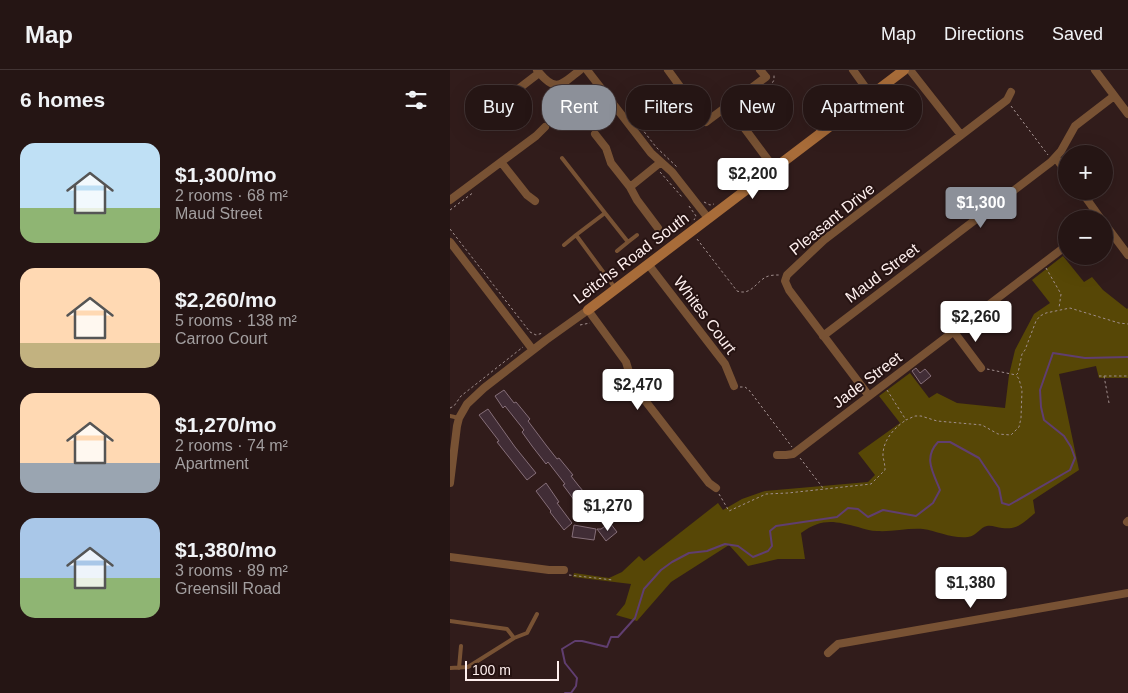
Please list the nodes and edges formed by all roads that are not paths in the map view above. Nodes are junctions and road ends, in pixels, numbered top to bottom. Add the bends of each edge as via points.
1 (580, 70) edge
2 (587, 70) edge
3 (668, 70) edge
4 (760, 70) edge
5 (853, 70) edge
6 (904, 70) edge
7 (910, 70) edge
8 (1095, 70) edge
9 (538, 72) edge
10 (523, 85) edge
11 (756, 85) edge
12 (864, 85) edge
13 (885, 85) edge
14 (1011, 92) dead end
15 (1114, 96) junction
16 (721, 111) edge
17 (1127, 112) edge
18 (542, 130) edge
19 (746, 130) edge
20 (825, 130) edge
21 (595, 134) dead end
22 (961, 135) junction
23 (562, 158) dead end
24 (1054, 160) junction
25 (501, 162) junction
26 (661, 162) junction
27 (1058, 164) edge
28 (774, 168) junction
29 (630, 187) junction
30 (450, 200) edge
31 (534, 201) dead end
32 (605, 214) junction
33 (708, 218) junction
34 (658, 228) dead end
35 (576, 235) junction
36 (638, 235) dead end
37 (1113, 235) edge
38 (450, 242) edge
39 (628, 242) junction
40 (564, 245) dead end
41 (617, 251) dead end
42 (1058, 252) edge
43 (1128, 255) edge
44 (648, 264) junction
45 (615, 288) junction
46 (588, 310) junction
47 (954, 332) junction
48 (823, 336) junction
49 (533, 350) junction
50 (981, 368) road end
51 (734, 386) road end
52 (870, 396) junction
53 (450, 416) edge
54 (459, 418) junction
55 (777, 455) dead end
56 (450, 483) edge
57 (716, 488) road end
58 (450, 557) edge
59 (564, 570) road end
60 (1128, 592) edge
61 (537, 614) dead end
62 (450, 621) edge
63 (514, 638) junction
64 (461, 646) dead end
65 (828, 653) dead end
66 (450, 668) edge
67 (459, 668) junction

1 - 9 street via 560,85 550,83
2 - 26 street
3 - 16 street via 706,122
4 - 11 street via 766,78
5 - 12 street
6 - 13 street, Leitchs Road South
7 - 22 street
8 - 15 street
9 - 10 street
14 - 22 street, Pleasant Drive via 1007,100
15 - 17 street
15 - 24 street, Maud Street via 1075,126
18 - 25 street
19 - 28 street
20 - 28 street, Leitchs Road South
21 - 29 street via 606,148 611,163
22 - 48 street, Pleasant Drive via 824,240 787,276 789,290
23 - 32 lane
24 - 27 street
24 - 48 street, Maud Street
25 - 30 street
25 - 31 street
26 - 29 street
26 - 33 street
28 - 33 street, Leitchs Road South
29 - 34 street
32 - 35 lane
32 - 39 lane
33 - 44 street, Leitchs Road South
35 - 40 lane
35 - 45 lane
36 - 39 lane
37 - 43 street
38 - 49 street
39 - 41 lane
42 - 47 street, Jade Street
44 - 45 street, Leitchs Road South
44 - 51 street, Whites Court via 725,364
45 - 46 street, Leitchs Road South
46 - 49 street, Leitchs Road South
46 - 57 street via 626,362 633,385 708,483
47 - 50 street
47 - 52 street, Jade Street
48 - 52 street, Pleasant Drive
49 - 54 street, Leitchs Road South via 466,404
52 - 55 street, Jade Street via 792,454
53 - 54 lane
54 - 56 street, Leitchs Road South
58 - 59 street
60 - 65 street via 838,644
61 - 63 lane via 527,633
62 - 63 lane via 507,629
63 - 67 lane via 468,666
64 - 67 lane
66 - 67 lane

